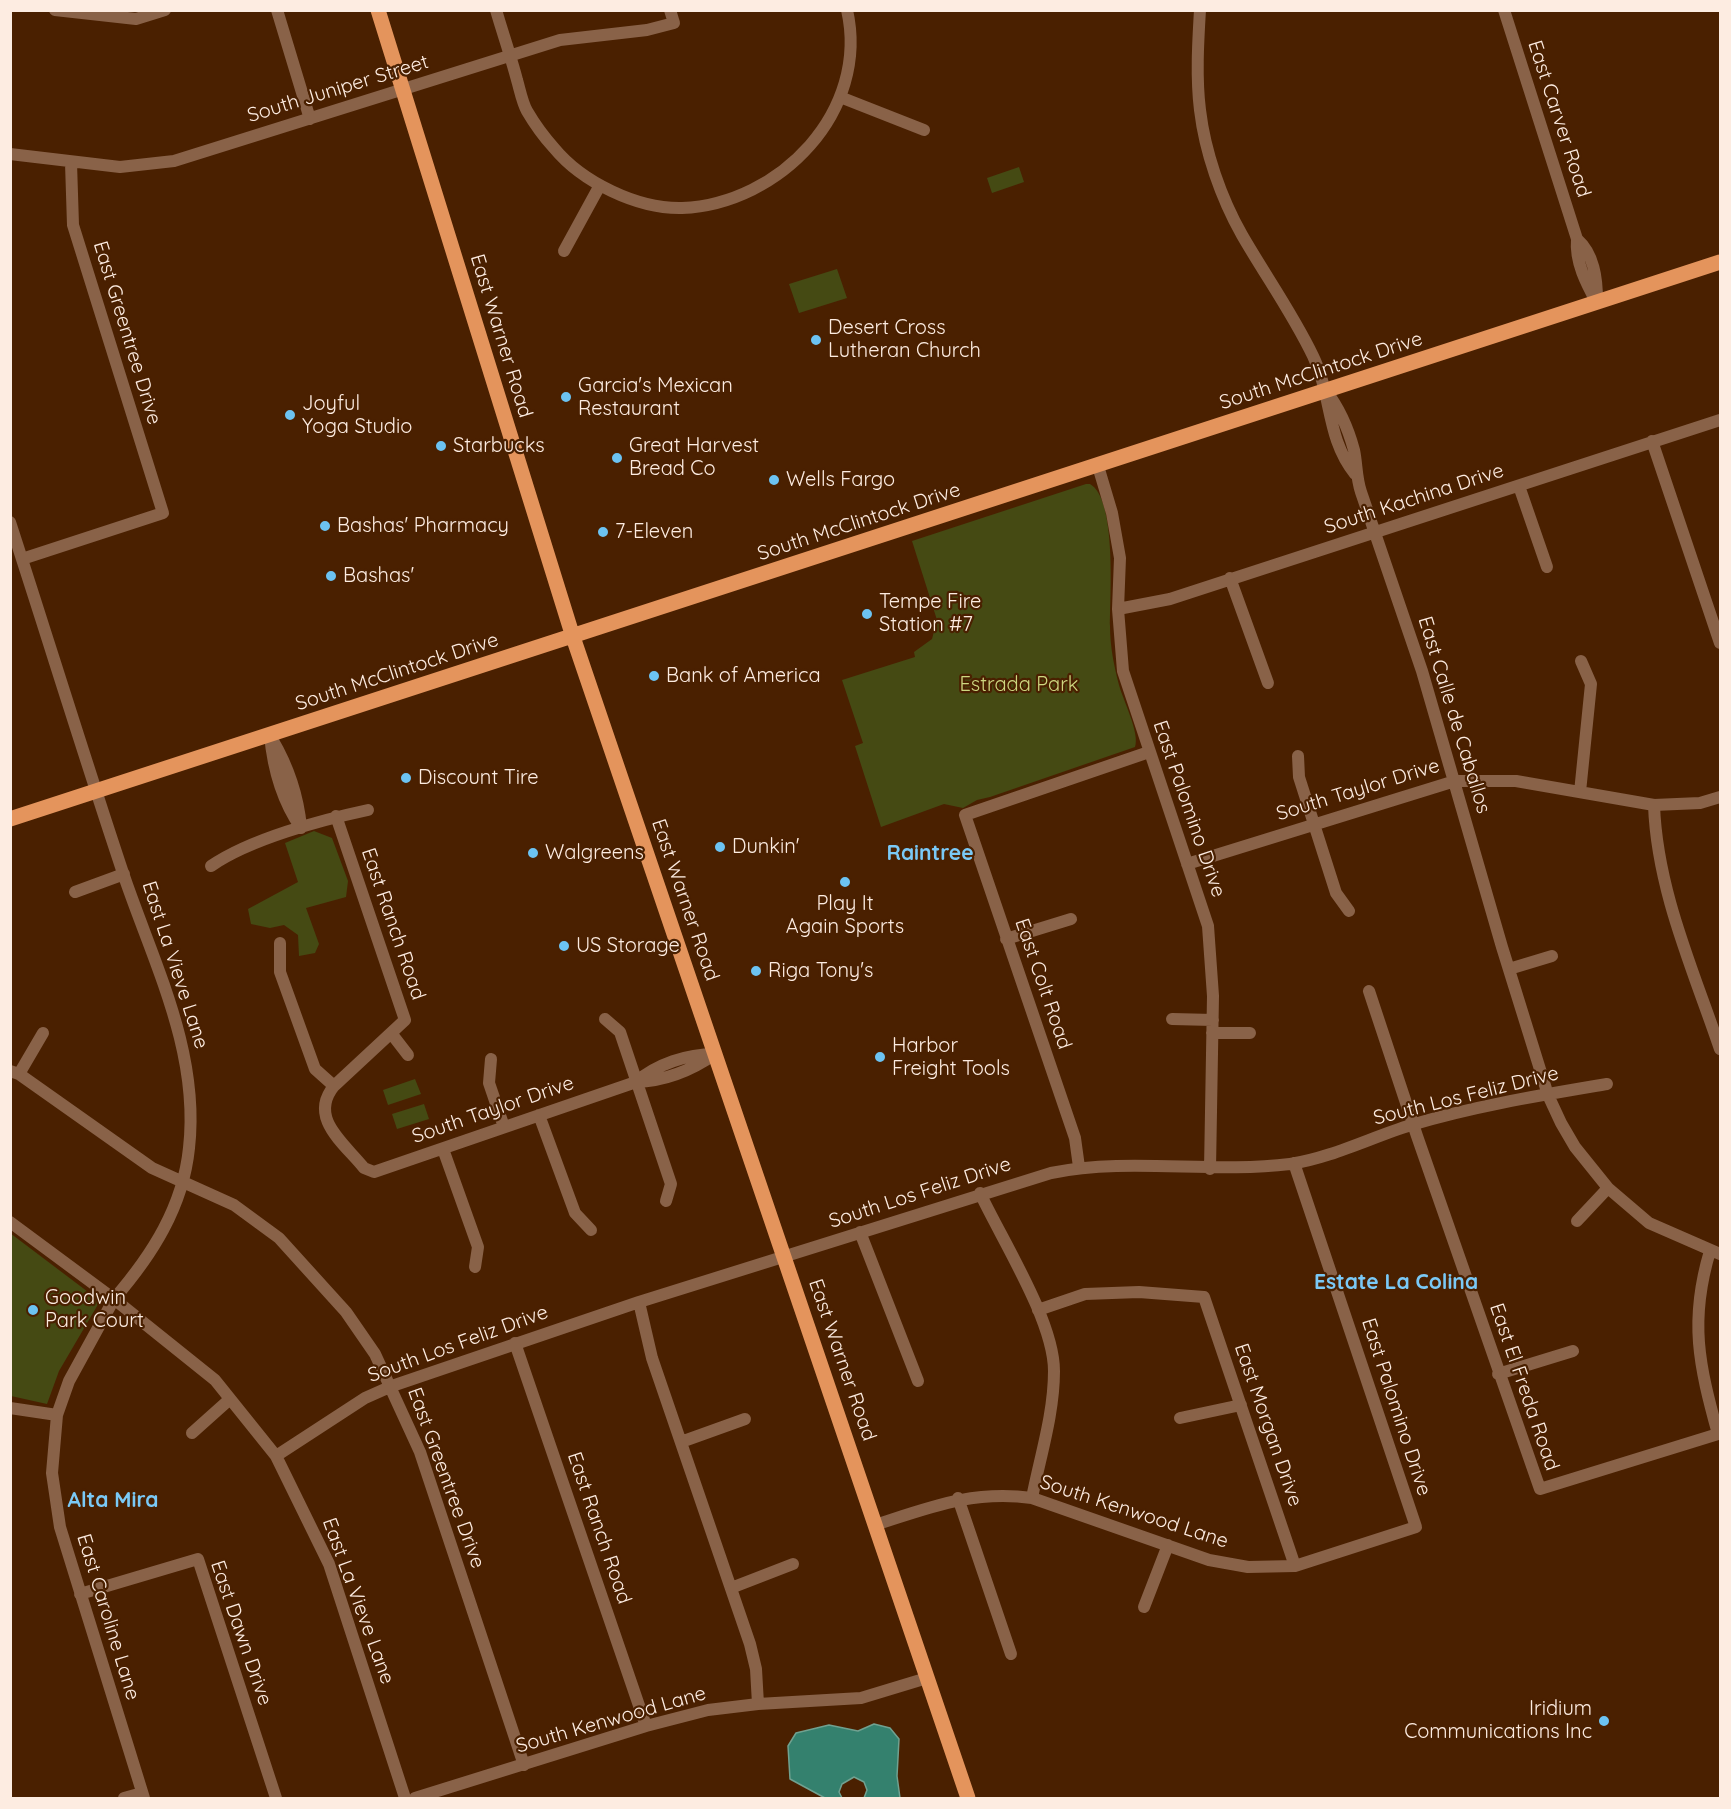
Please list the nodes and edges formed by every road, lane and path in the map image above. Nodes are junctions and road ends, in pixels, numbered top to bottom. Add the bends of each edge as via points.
1 (55, 10) edge
2 (165, 10) edge
3 (278, 10) edge
4 (378, 10) edge
5 (496, 10) edge
6 (847, 10) edge
7 (1200, 10) edge
8 (1504, 10) edge
9 (672, 17) edge
10 (510, 57) junction
11 (402, 89) junction
12 (840, 98) junction
13 (310, 119) junction
14 (924, 130) dead end
15 (10, 154) edge
16 (71, 163) junction
17 (599, 187) junction
18 (564, 251) dead end
19 (1720, 262) edge
20 (1597, 303) junction
21 (1326, 391) junction
22 (1720, 420) edge
23 (1652, 441) junction
24 (1098, 466) junction
25 (1520, 486) junction
26 (10, 522) edge
27 (1374, 532) junction
28 (22, 559) junction
29 (1547, 567) dead end
30 (1230, 578) junction
31 (1119, 609) junction
32 (573, 637) junction
33 (1720, 643) edge
34 (1581, 661) dead end
35 (1268, 683) dead end
36 (270, 735) junction
37 (1149, 752) junction
38 (1298, 756) dead end
39 (1455, 781) junction
40 (96, 792) junction
41 (1580, 792) junction
42 (1720, 797) edge
43 (1654, 805) junction
44 (368, 810) dead end
45 (336, 816) junction
46 (10, 819) edge
47 (1314, 824) junction
48 (301, 828) junction
49 (1187, 864) junction
50 (211, 866) dead end
51 (123, 874) junction
52 (75, 892) dead end
53 (1349, 911) dead end
54 (1071, 919) dead end
55 (1006, 939) junction
56 (280, 943) dead end
57 (1552, 956) dead end
58 (1509, 969) junction
59 (1369, 991) dead end
60 (605, 1019) dead end
61 (1172, 1019) dead end
62 (1213, 1026) junction
63 (43, 1033) dead end
64 (391, 1033) junction
65 (1250, 1033) dead end
66 (1720, 1049) edge
67 (715, 1054) junction
68 (408, 1055) dead end
69 (491, 1059) dead end
70 (15, 1073) edge
71 (636, 1082) junction
72 (1607, 1084) dead end
73 (334, 1086) junction
74 (1548, 1095) junction
75 (539, 1115) junction
76 (1413, 1125) junction
77 (504, 1127) junction
78 (443, 1149) junction
79 (1294, 1163) junction
80 (1079, 1167) junction
81 (1210, 1169) junction
82 (183, 1182) junction
83 (1608, 1188) junction
84 (980, 1193) junction
85 (666, 1201) dead end
86 (1577, 1221) dead end
87 (10, 1222) edge
88 (591, 1230) dead end
89 (860, 1232) junction
90 (1715, 1252) edge
91 (784, 1257) junction
92 (475, 1268) dead end
93 (114, 1299) junction
94 (639, 1302) junction
95 (1038, 1310) junction
96 (515, 1343) junction
97 (1574, 1351) dead end
98 (1498, 1374) junction
99 (918, 1382) dead end
100 (392, 1386) junction
101 (230, 1399) junction
102 (1241, 1405) junction
103 (10, 1408) edge
104 (57, 1415) junction
105 (1180, 1418) dead end
106 (745, 1419) dead end
107 (192, 1433) dead end
108 (681, 1442) junction
109 (276, 1456) junction
110 (1540, 1490) joint
111 (958, 1498) junction
112 (1032, 1498) junction
113 (875, 1525) junction
114 (1416, 1527) joint
115 (1168, 1545) junction
116 (793, 1564) dead end
117 (1295, 1566) junction
118 (731, 1588) junction
119 (80, 1594) junction
120 (1144, 1607) dead end
121 (1011, 1654) dead end
122 (927, 1678) junction
123 (758, 1704) junction
124 (646, 1726) junction
125 (524, 1765) junction
126 (143, 1796) edge
127 (124, 1798) edge
128 (276, 1798) edge
129 (405, 1798) edge
130 (415, 1798) edge
131 (968, 1798) edge

1 - 2 street via 136,19
3 - 13 street
4 - 11 main road, East Warner Road
5 - 10 street
6 - 12 street via 849,61
7 - 21 street via 1200,110 1213,170 1240,233 1314,358
8 - 20 street, East Carver Road via 1577,239 1587,248 1596,279
9 - 10 street, South Juniper Street via 647,30 560,40
10 - 11 street, South Juniper Street
10 - 17 street via 526,109 555,149
11 - 13 street, South Juniper Street
11 - 32 main road, East Warner Road
12 - 14 street
12 - 17 street via 819,135 791,166 762,185 726,199 681,208 639,201
13 - 16 street, South Juniper Street via 158,164 120,167
15 - 16 street, South Juniper Street
16 - 28 street, East Greentree Drive via 73,225 163,513
17 - 18 street
19 - 20 main road, South McClintock Drive
20 - 21 main road, South McClintock Drive
21 - 24 main road, South McClintock Drive
21 - 27 street, East Calle de Caballos via 1340,410 1355,453 1355,474
22 - 23 street, South Kachina Drive
23 - 25 street, South Kachina Drive
23 - 33 street
24 - 31 street, East Palomino Drive via 1120,558
24 - 32 main road, South McClintock Drive
25 - 27 street, South Kachina Drive
25 - 29 street
26 - 28 street, East La Vieve Lane
27 - 30 street, South Kachina Drive
27 - 39 street, East Calle de Caballos
28 - 40 street, East La Vieve Lane
30 - 31 street, South Kachina Drive via 1170,599
30 - 35 street
31 - 37 street, East Palomino Drive via 1123,671
32 - 36 main road, South McClintock Drive
32 - 67 main road, East Warner Road
34 - 41 street via 1591,684
36 - 40 main road, South McClintock Drive
36 - 48 street via 299,806
37 - 49 street, East Palomino Drive
37 - 55 street, East Colt Road via 965,814
38 - 47 street via 1299,777
39 - 41 street, South Taylor Drive via 1516,781
39 - 47 street, South Taylor Drive
39 - 58 street, East Calle de Caballos
40 - 46 main road, South McClintock Drive
40 - 51 street, East La Vieve Lane
41 - 43 street, South Taylor Drive
42 - 43 street, South Taylor Drive via 1700,803
43 - 66 street via 1656,843 1665,887
44 - 45 street
45 - 48 street
45 - 64 street, East Ranch Road via 405,1020
47 - 49 street, South Taylor Drive
47 - 53 street via 1336,893
48 - 50 street via 227,854
49 - 62 street, East Palomino Drive via 1208,926
51 - 52 street
51 - 82 street, East La Vieve Lane via 189,1071 191,1118
54 - 55 street
55 - 80 street, East Colt Road via 1075,1138
56 - 73 street via 280,972 315,1069
57 - 58 street
58 - 74 street, East Calle de Caballos
59 - 76 street, East El Freda Road
60 - 71 street via 620,1032
61 - 62 street
62 - 65 street
62 - 81 street, East Palomino Drive
63 - 70 street
64 - 68 street
64 - 73 street, East Ranch Road
67 - 71 street, South Taylor Drive via 698,1066 654,1081
67 - 91 main road, East Warner Road
69 - 77 street via 489,1083
70 - 82 street via 152,1168
71 - 75 street, South Taylor Drive
71 - 85 street via 671,1184
72 - 74 street, South Los Feliz Drive
73 - 78 street, South Taylor Drive via 323,1104 324,1119 364,1168 374,1172
74 - 76 street, South Los Feliz Drive
74 - 83 street, East Calle de Caballos via 1575,1147
75 - 77 street, South Taylor Drive
75 - 88 street via 575,1214
76 - 79 street, South Los Feliz Drive
76 - 98 street, East El Freda Road
77 - 78 street, South Taylor Drive
78 - 92 street via 478,1247
79 - 81 street, South Los Feliz Drive
79 - 114 street, East Palomino Drive
80 - 81 street, South Los Feliz Drive
80 - 84 street, South Los Feliz Drive
82 - 93 street, East La Vieve Lane via 174,1212 159,1238
82 - 100 street, East Greentree Drive via 234,1205 279,1238 346,1312
83 - 86 street
83 - 90 street, East Calle de Caballos via 1649,1223
84 - 89 street, South Los Feliz Drive
84 - 95 street
87 - 93 street
89 - 91 street, South Los Feliz Drive
89 - 99 street
90 - 110 street, East Calle de Caballos via 1701,1283 1697,1325 1702,1374 1718,1434
91 - 94 street, South Los Feliz Drive
91 - 113 main road, East Warner Road
93 - 101 street, East La Vieve Lane via 216,1380
93 - 104 street, East Caroline Lane via 69,1381
94 - 96 street, South Los Feliz Drive
94 - 108 street via 652,1358
95 - 102 street, East Morgan Drive via 1085,1294 1139,1292 1204,1297
95 - 112 street via 1050,1340 1054,1370 1051,1406
96 - 100 street, South Los Feliz Drive
96 - 124 street, East Ranch Road
97 - 98 street
98 - 110 street, East El Freda Road
100 - 109 street, South Los Feliz Drive via 365,1398
100 - 125 street, East Greentree Drive via 420,1452
101 - 107 street
101 - 109 street, East La Vieve Lane
102 - 105 street
102 - 117 street, East Morgan Drive
103 - 104 street
104 - 119 street, East Caroline Lane via 52,1473 60,1527
106 - 108 street
108 - 118 street
109 - 129 street, East La Vieve Lane via 329,1564
111 - 112 street, South Kenwood Lane
111 - 113 street, South Kenwood Lane
111 - 121 street
112 - 115 street, South Kenwood Lane
113 - 122 main road, East Warner Road
114 - 117 street, South Kenwood Lane
115 - 117 street, South Kenwood Lane via 1209,1560 1248,1567
115 - 120 street
116 - 118 street
118 - 123 street via 756,1669
119 - 126 street, East Caroline Lane
119 - 128 street, East Dawn Drive via 198,1559
122 - 123 street, South Kenwood Lane via 861,1698
122 - 131 main road, East Warner Road
123 - 124 street, South Kenwood Lane via 708,1710
124 - 125 street, South Kenwood Lane
125 - 130 street, South Kenwood Lane
126 - 127 street

